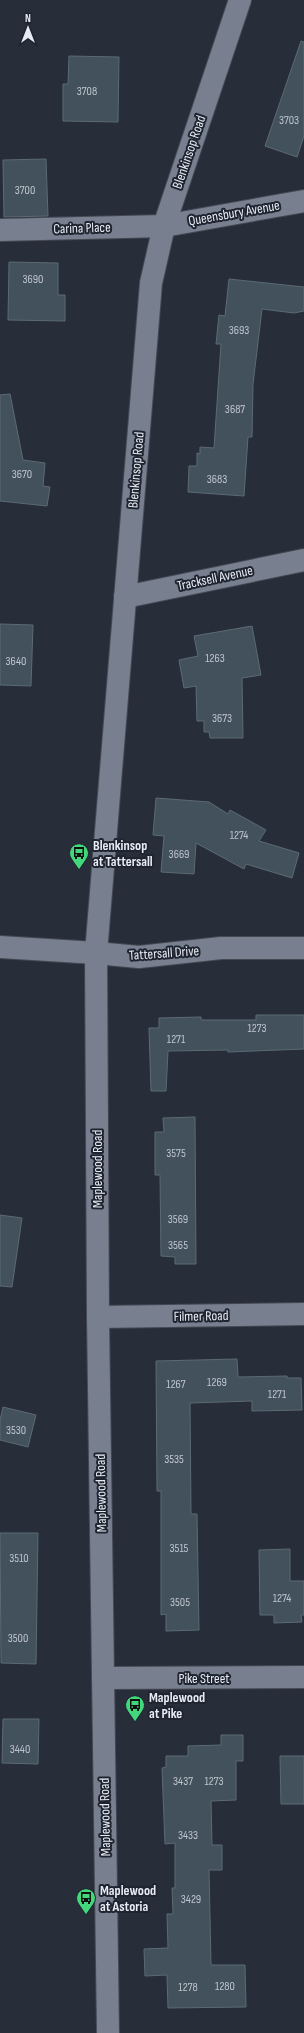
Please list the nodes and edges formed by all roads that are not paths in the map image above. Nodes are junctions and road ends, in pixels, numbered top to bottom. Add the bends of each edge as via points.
1 (240, 0) edge
2 (304, 201) edge
3 (164, 226) junction
4 (0, 230) edge
5 (304, 560) edge
6 (125, 597) junction
7 (0, 947) edge
8 (304, 948) edge
9 (96, 953) junction
10 (304, 1314) edge
11 (98, 1317) junction
12 (304, 1677) edge
13 (103, 1678) junction
14 (108, 2033) edge

1 - 3 street, Blenkinsop Road
2 - 3 street, Queensbury Avenue
3 - 4 street, Carina Place
3 - 6 street, Blenkinsop Road via 151,283
5 - 6 street, Tracksell Avenue
6 - 9 street, Blenkinsop Road
7 - 9 street, Tattersall Drive
8 - 9 street, Tattersall Drive via 221,948 138,957
9 - 11 street, Maplewood Road
10 - 11 street, Filmer Road
11 - 13 street, Maplewood Road
12 - 13 street, Pike Street
13 - 14 street, Maplewood Road

